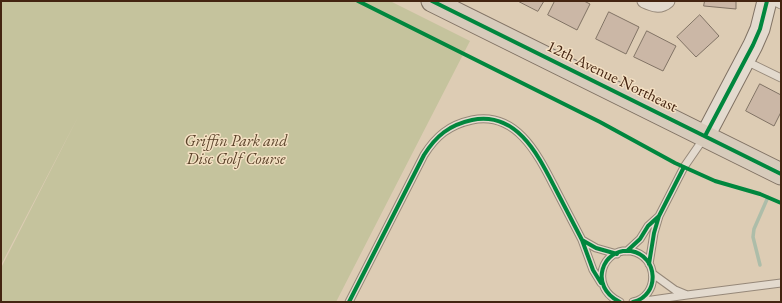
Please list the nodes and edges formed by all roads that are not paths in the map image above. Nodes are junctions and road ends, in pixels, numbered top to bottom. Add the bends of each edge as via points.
1 (432, 1) edge
2 (644, 1) edge
3 (668, 1) edge
4 (767, 1) edge
5 (773, 1) edge
6 (781, 5) edge
7 (746, 61) junction
8 (781, 78) edge
9 (705, 136) junction
10 (781, 174) edge
11 (659, 216) junction
12 (582, 240) junction
13 (627, 251) junction
14 (617, 254) junction
15 (649, 264) junction
16 (653, 274) junction
17 (781, 282) edge
18 (603, 286) junction
19 (687, 295) junction
20 (349, 302) edge
21 (620, 302) edge
22 (635, 302) edge

1 - 9 main road, 12th Avenue Northeast
2 - 3 street via 659,6
4 - 7 street via 760,29
5 - 6 lane
7 - 8 lane
7 - 9 street
9 - 10 main road, 12th Avenue Northeast
9 - 11 lane via 684,167
11 - 13 lane
11 - 15 lane
12 - 14 lane via 596,248
12 - 18 lane via 593,270
12 - 20 lane via 539,157 524,137 502,123 481,120 462,122 445,131 424,155
13 - 14 lane
13 - 15 lane via 639,254
14 - 18 lane via 607,261 603,268
15 - 16 lane
16 - 19 lane via 675,290
16 - 22 lane via 650,290
17 - 19 lane
18 - 21 lane via 613,299
19 - 22 lane

